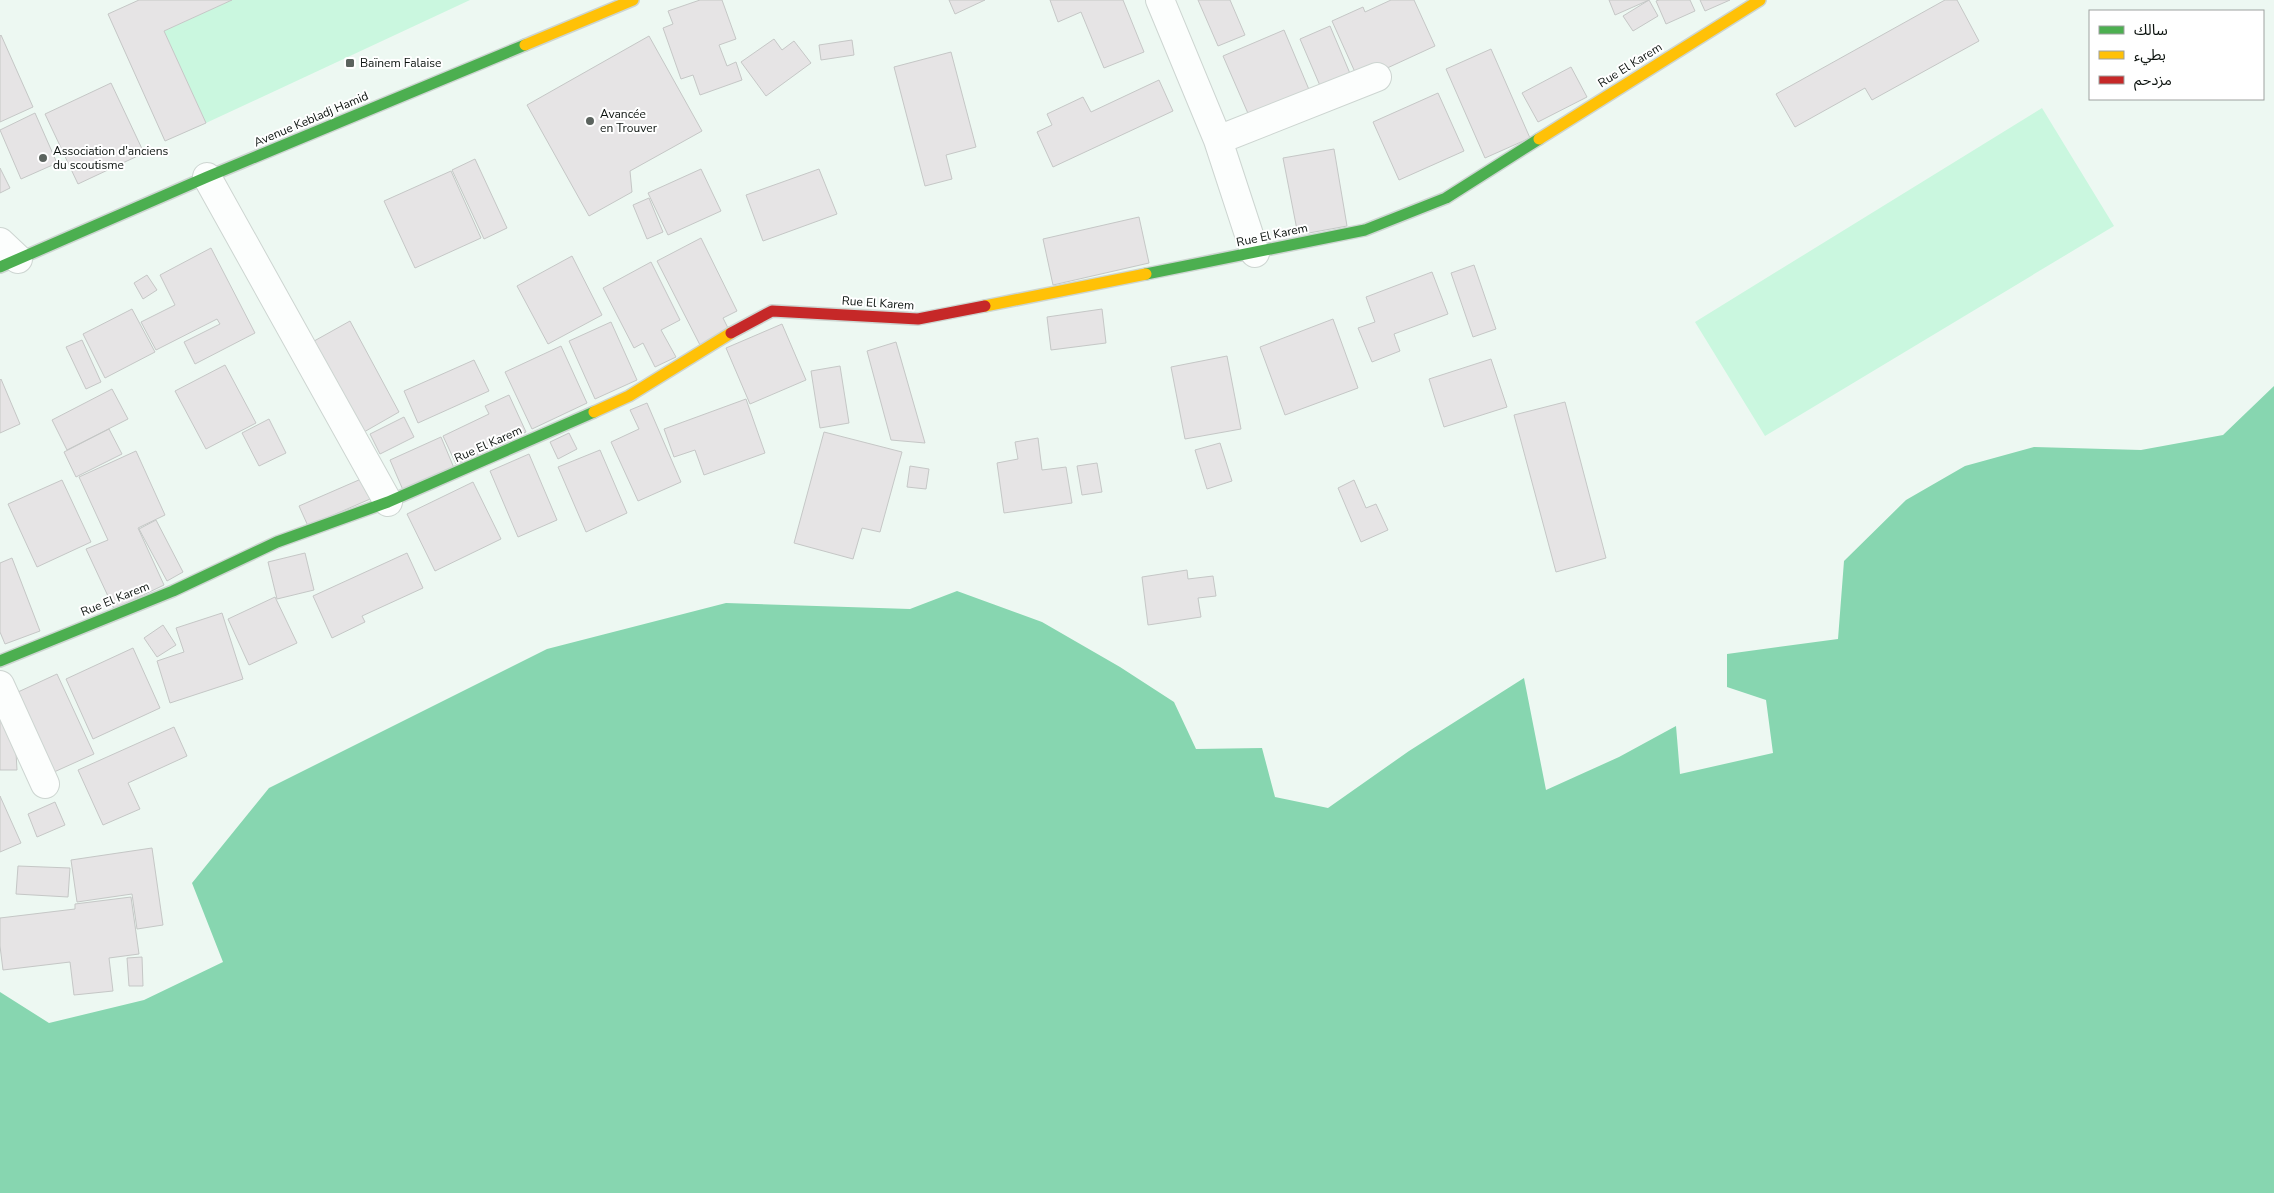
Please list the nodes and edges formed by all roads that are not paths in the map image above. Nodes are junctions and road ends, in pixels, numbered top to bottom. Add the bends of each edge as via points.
1 (633, 0) edge
2 (1160, 0) edge
3 (1760, 0) edge
4 (1377, 77) dead end
5 (1218, 140) junction
6 (207, 177) junction
7 (1255, 253) junction
8 (6, 256) edge
9 (388, 502) junction
10 (0, 661) edge
11 (0, 685) edge
12 (45, 784) dead end

1 - 6 street, Avenue Kebladj Hamid
2 - 5 street
3 - 7 street, Rue El Karem via 1446,198 1365,230
4 - 5 street
5 - 7 street
6 - 8 street, Avenue Kebladj Hamid
6 - 9 street
7 - 9 street, Rue El Karem via 918,319 772,311 629,396
9 - 10 street, Rue El Karem via 277,542 173,591
11 - 12 street

